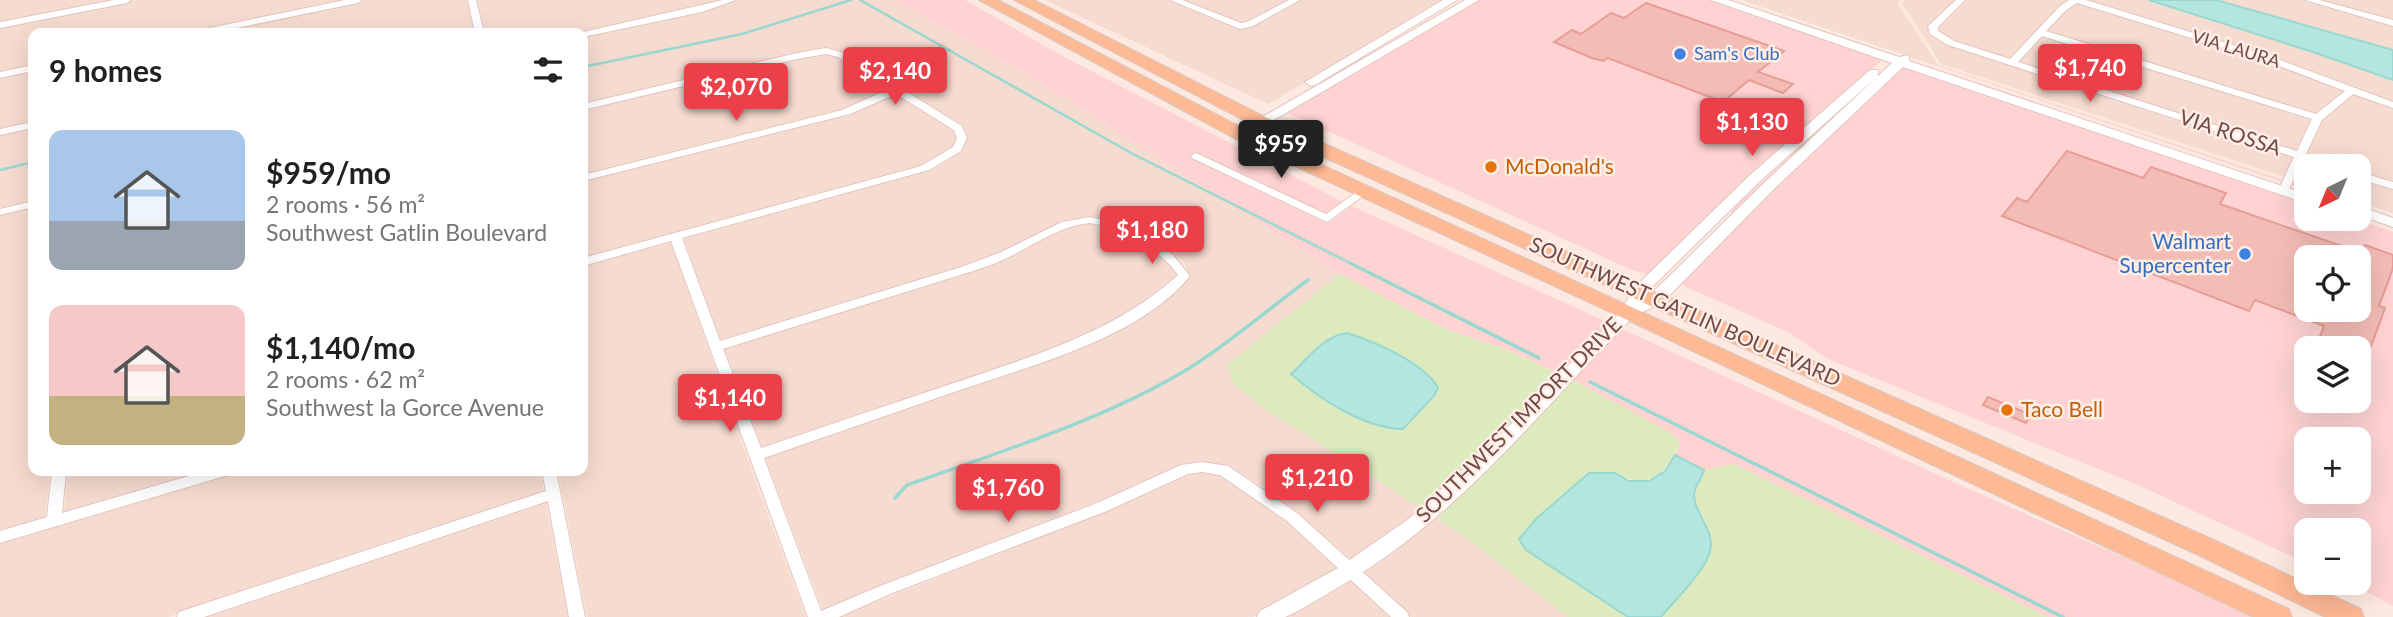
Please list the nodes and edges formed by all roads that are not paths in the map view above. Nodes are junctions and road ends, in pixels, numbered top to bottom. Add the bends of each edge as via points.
1 (127, 0) edge
2 (358, 0) edge
3 (472, 0) edge
4 (732, 0) edge
5 (987, 0) edge
6 (1022, 0) edge
7 (1174, 0) edge
8 (1296, 0) edge
9 (1451, 0) edge
10 (1474, 0) edge
11 (1717, 0) edge
12 (1731, 0) edge
13 (1961, 0) edge
14 (2076, 0) edge
15 (2309, 0) edge
16 (2393, 23) edge
17 (0, 25) edge
18 (1240, 26) joint
19 (224, 28) edge
20 (479, 28) edge
21 (588, 33) edge
22 (2042, 33) junction
23 (1897, 58) junction
24 (2012, 63) junction
25 (28, 69) edge
26 (0, 75) edge
27 (2353, 89) junction
28 (896, 90) junction
29 (2393, 105) edge
30 (588, 106) edge
31 (2318, 118) junction
32 (28, 126) edge
33 (1246, 126) junction
34 (0, 132) edge
35 (2294, 154) edge
36 (2300, 154) edge
37 (1196, 156) dead end
38 (2294, 167) edge
39 (588, 177) edge
40 (2371, 179) edge
41 (2393, 186) edge
42 (2284, 188) junction
43 (2294, 190) edge
44 (1365, 191) junction
45 (2294, 193) edge
46 (28, 205) edge
47 (0, 212) edge
48 (2371, 215) edge
49 (2371, 221) edge
50 (2393, 223) edge
51 (2393, 229) edge
52 (676, 238) junction
53 (588, 261) edge
54 (1641, 301) junction
55 (716, 347) junction
56 (756, 455) junction
57 (58, 476) edge
58 (206, 476) edge
59 (550, 476) edge
60 (553, 494) junction
61 (54, 521) junction
62 (0, 537) edge
63 (1351, 569) junction
64 (185, 617) edge
65 (578, 617) edge
66 (816, 617) edge
67 (823, 617) edge
68 (1268, 617) edge
69 (1401, 617) edge
70 (2279, 617) edge
71 (2351, 617) edge

1 - 17 street
2 - 19 street
3 - 20 street
4 - 21 street
5 - 33 main road, SOUTHWEST GATLIN BOULEVARD
6 - 33 main road, SOUTHWEST GATLIN BOULEVARD
7 - 18 street
8 - 18 street
9 - 33 street
10 - 33 street
11 - 23 street
12 - 23 street
13 - 24 street, VIA ROSSA via 1933,26 1933,32 1951,43
14 - 22 street
14 - 27 street, VIA LAURA
15 - 16 street
22 - 24 street
22 - 31 street
23 - 42 street
23 - 54 street, SOUTHWEST IMPORT DRIVE via 1770,185
24 - 35 street, VIA ROSSA
25 - 26 street
27 - 29 street, VIA LAURA
27 - 31 street
28 - 30 street via 827,51
28 - 39 street via 846,112
28 - 52 street via 958,128 962,138 957,149 943,160 890,179
31 - 36 street
32 - 34 street
33 - 44 main road, SOUTHWEST GATLIN BOULEVARD
33 - 54 main road, SOUTHWEST GATLIN BOULEVARD
37 - 44 street via 1326,219
38 - 42 street
40 - 41 street
42 - 43 street
42 - 45 street
44 - 54 main road, SOUTHWEST GATLIN BOULEVARD
46 - 47 street
48 - 50 street
49 - 51 street
52 - 53 street
52 - 55 street
54 - 63 street, SOUTHWEST IMPORT DRIVE via 1454,490 1416,524
54 - 70 main road, SOUTHWEST GATLIN BOULEVARD
54 - 71 main road, SOUTHWEST GATLIN BOULEVARD via 2203,546
55 - 56 street
55 - 56 street via 992,261 1068,223 1088,219 1117,228 1162,252 1184,275 1170,290 1110,328 1048,356
56 - 66 street
57 - 61 street
58 - 61 street
59 - 60 street
60 - 64 street
60 - 65 street
61 - 62 street
63 - 67 street via 1252,488 1223,470 1202,467 1186,469
63 - 68 street, SOUTHWEST IMPORT DRIVE
63 - 69 street

